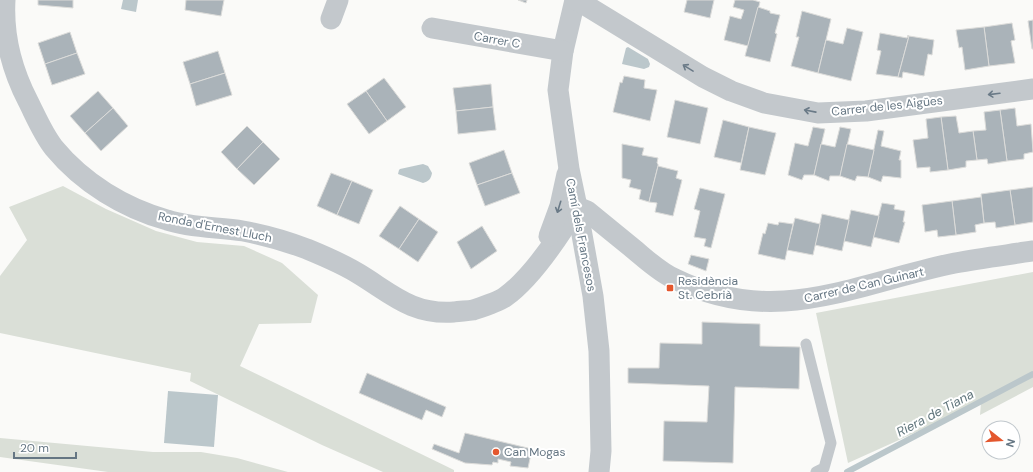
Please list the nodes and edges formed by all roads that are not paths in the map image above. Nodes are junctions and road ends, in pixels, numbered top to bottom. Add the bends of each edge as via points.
1 (5, 0) edge
2 (338, 0) edge
3 (576, 0) edge
4 (331, 19) dead end
5 (432, 28) dead end
6 (563, 51) junction
7 (1033, 89) edge
8 (568, 169) junction
9 (577, 207) junction
10 (1033, 252) edge
11 (543, 256) junction
12 (806, 344) dead end
13 (600, 472) edge
14 (816, 472) edge

1 - 11 street, Ronda d'Ernest Lluch via 7,42 20,86 41,127 68,163 86,179 123,203 168,221 205,228 243,231 301,247 358,273 398,300 418,309 442,312 471,310 504,298 525,279
2 - 4 street
3 - 6 street, Camí dels Francesos
7 -> 3 street, Carrer de les Aigües via 866,111 818,113 764,103 703,77
5 - 6 street, Carrer C
6 - 8 street, Camí dels Francesos via 558,90
8 - 9 street, Camí dels Francesos
8 -> 11 street, Ronda d'Ernest Lluch via 560,206
9 - 10 street, Carrer de Can Guinart via 587,211 674,279 734,299 760,302 815,298 955,263
9 - 11 street, Ronda d'Ernest Lluch
9 - 13 street, Camí dels Francesos via 593,296 599,351
12 - 14 lane via 831,443 824,468

